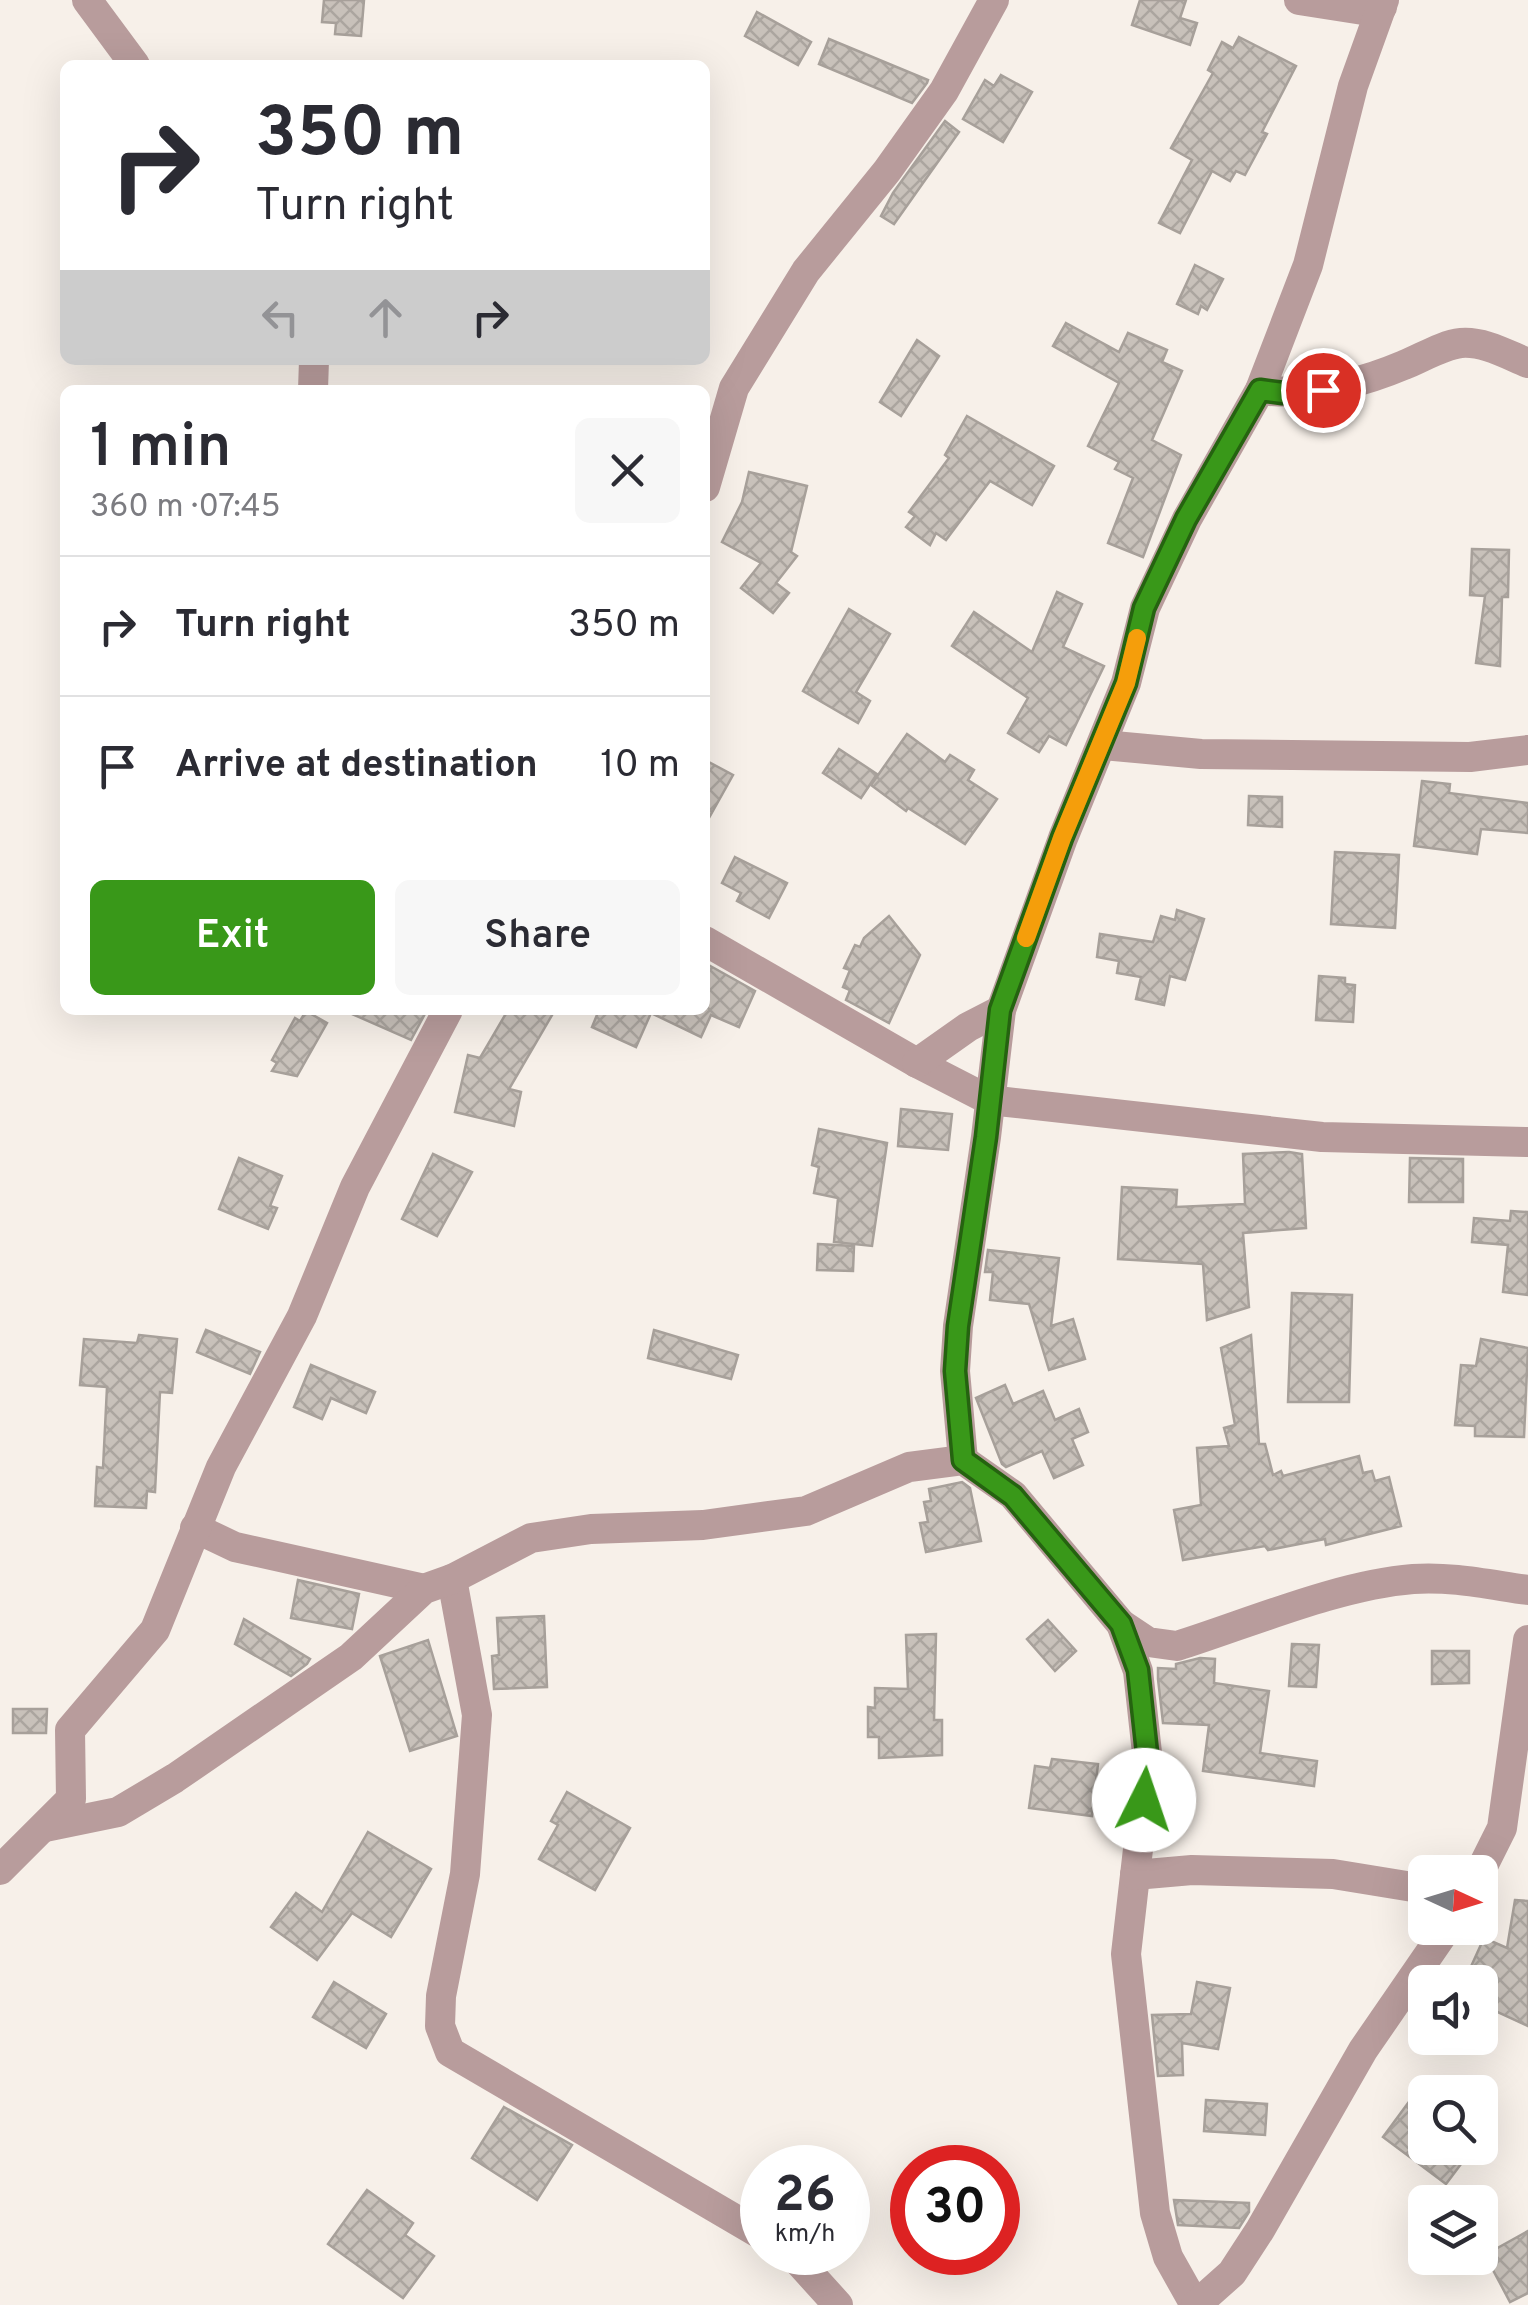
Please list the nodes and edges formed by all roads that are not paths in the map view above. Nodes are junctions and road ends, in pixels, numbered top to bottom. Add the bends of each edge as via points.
1 (88, 0) edge
2 (994, 0) edge
3 (1298, 0) edge
4 (1383, 3) edge
5 (131, 60) edge
6 (1528, 363) edge
7 (1260, 390) junction
8 (710, 470) edge
9 (1102, 745) junction
10 (1528, 750) edge
11 (710, 945) edge
12 (1000, 1010) junction
13 (444, 1015) edge
14 (917, 1063) junction
15 (989, 1100) junction
16 (1528, 1142) edge
17 (963, 1460) junction
18 (195, 1528) junction
19 (438, 1584) junction
20 (1528, 1590) edge
21 (1121, 1624) junction
22 (1528, 1640) edge
23 (45, 1827) junction
24 (1488, 1855) edge
25 (0, 1870) edge
26 (1135, 1876) junction
27 (1408, 1886) edge
28 (1435, 1945) edge
29 (740, 2222) edge
30 (1232, 2273) junction
31 (811, 2275) edge
32 (838, 2305) edge
33 (1196, 2305) edge
34 (1226, 2305) edge

1 - 5 street
2 - 8 street via 944,91 806,271 734,388
3 - 4 street via 1362,10
4 - 7 street via 1353,86 1308,265
6 - 7 street via 1458,343 1323,390
7 - 9 street via 1144,608
9 - 10 street via 1200,754 1470,756
9 - 12 street
11 - 14 street
12 - 14 street
12 - 15 street
13 - 18 street
14 - 15 street
15 - 16 street via 1322,1137
15 - 17 street via 956,1356
17 - 19 street via 909,1466 806,1511 531,1538
17 - 21 street via 1013,1496
18 - 19 street via 235,1547
18 - 23 street via 155,1630 70,1730 71,1800
19 - 23 street via 351,1657 175,1778 118,1812
19 - 29 street via 477,1715 465,1874 441,1996 440,2026 450,2052
20 - 21 street via 1414,1579 1352,1590 1177,1646 1148,1642
21 - 26 street via 1138,1670 1148,1762
22 - 24 street via 1502,1828
23 - 25 street
26 - 27 street via 1192,1870 1333,1874
26 - 33 street via 1126,1954 1154,2213 1168,2258
28 - 30 street via 1363,2050
30 - 33 street
30 - 34 street
31 - 32 street

